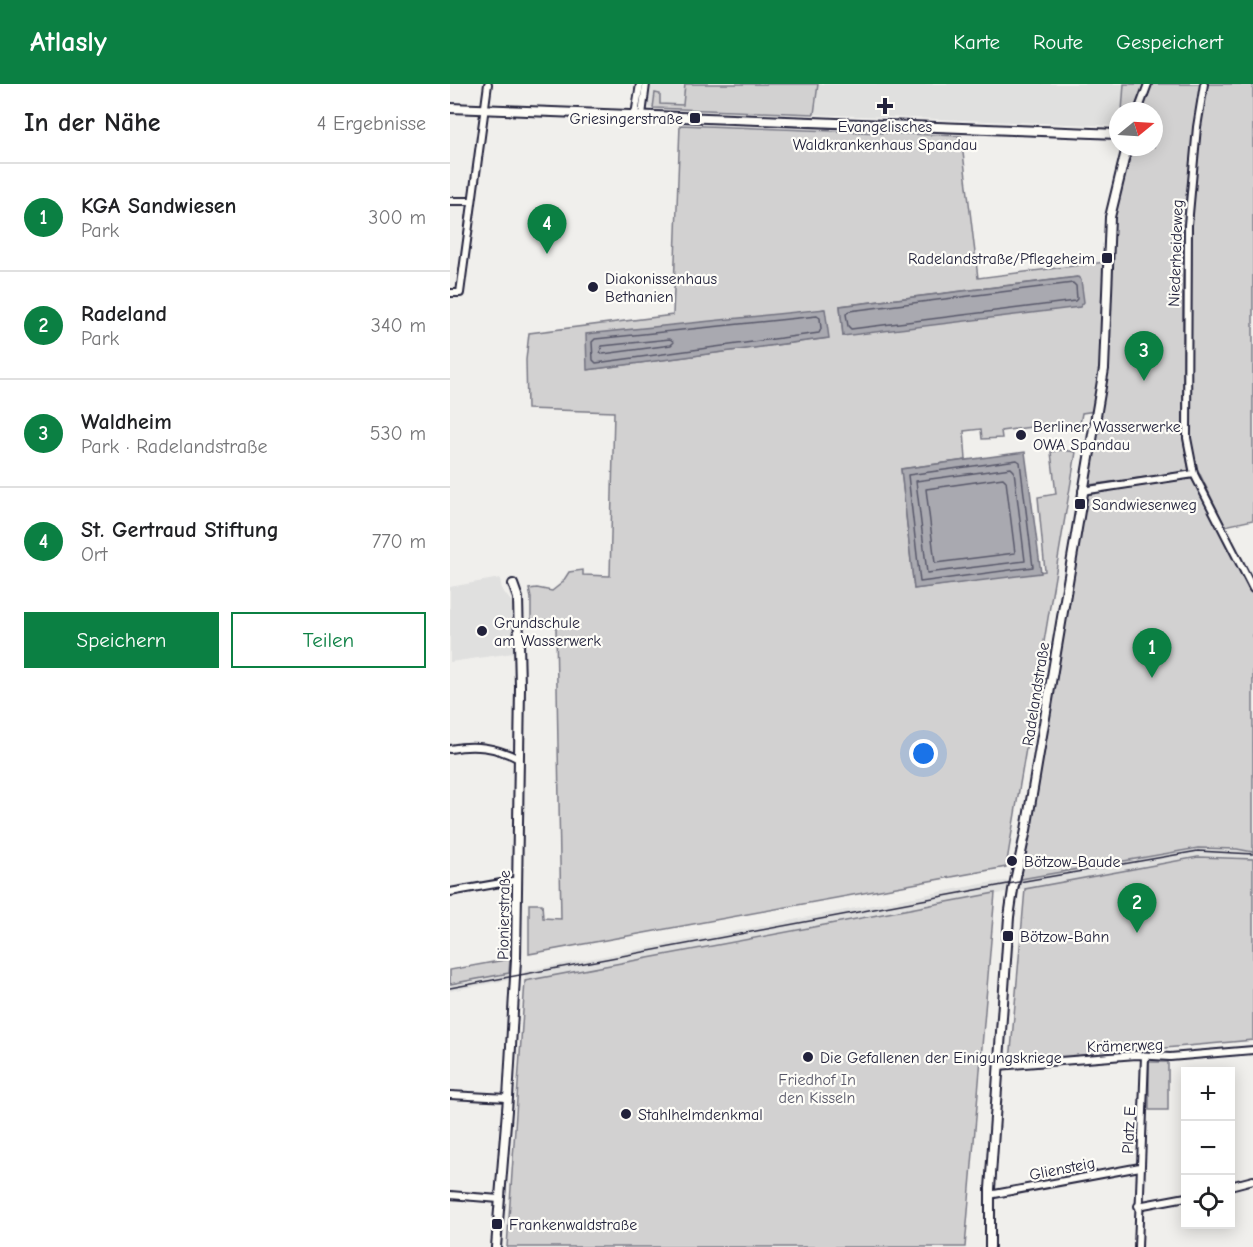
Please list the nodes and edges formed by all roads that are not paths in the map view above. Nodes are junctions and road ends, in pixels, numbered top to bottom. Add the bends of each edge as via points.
1 (488, 84) edge
2 (640, 84) edge
3 (646, 84) edge
4 (1148, 84) edge
5 (1204, 84) edge
6 (1141, 102) edge
7 (450, 108) edge
8 (483, 109) junction
9 (638, 115) junction
10 (1109, 134) edge
11 (1125, 156) edge
12 (450, 201) edge
13 (472, 201) junction
14 (450, 293) edge
15 (1194, 474) junction
16 (1082, 491) junction
17 (513, 584) dead end
18 (1253, 589) edge
19 (450, 749) edge
20 (519, 759) junction
21 (518, 880) junction
22 (450, 892) edge
23 (1253, 1050) edge
24 (1145, 1056) junction
25 (998, 1066) junction
26 (450, 1095) edge
27 (508, 1098) junction
28 (1140, 1167) junction
29 (1253, 1180) edge
30 (1235, 1185) edge
31 (450, 1195) edge
32 (989, 1195) junction
33 (1181, 1198) edge
34 (499, 1199) junction
35 (1138, 1206) junction
36 (496, 1247) edge
37 (990, 1247) edge
38 (1138, 1247) edge

1 - 8 street
2 - 9 street
3 - 9 street
4 - 6 street
5 - 15 street, Niederheideweg via 1188,225 1186,422
7 - 8 street
8 - 9 street
8 - 13 street
9 - 10 street
11 - 16 street, Radelandstraße via 1110,217 1104,369
12 - 13 street
13 - 14 street via 460,293
15 - 16 street
15 - 18 street, Niederheideweg
16 - 25 street, Radelandstraße via 1011,899
17 - 20 street, Pionierstraße via 519,619
19 - 20 street via 485,747
20 - 21 street, Pionierstraße
21 - 22 street
21 - 27 street, Pionierstraße
23 - 24 street, Krämerweg
24 - 25 street, Krämerweg
24 - 28 street, Platz E
25 - 32 street, Radelandstraße
26 - 27 street
27 - 34 street, Pionierstraße
28 - 32 street, Gliensteig
28 - 35 street, Platz E
29 - 30 street
31 - 34 street
32 - 37 street, Radelandstraße
33 - 35 street
34 - 36 street, Pionierstraße
35 - 38 street, Platz E

